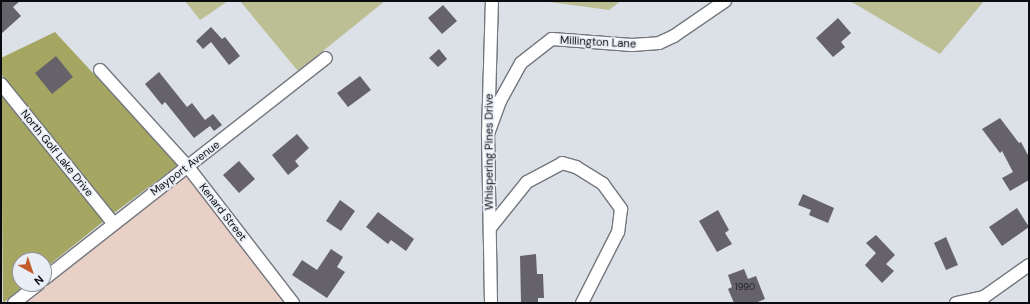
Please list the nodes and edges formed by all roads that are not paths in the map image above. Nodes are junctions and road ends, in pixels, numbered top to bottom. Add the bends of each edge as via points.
1 (492, 1) edge
2 (725, 1) edge
3 (326, 58) dead end
4 (100, 70) dead end
5 (1, 84) edge
6 (488, 134) junction
7 (188, 167) junction
8 (113, 222) junction
9 (490, 228) junction
10 (1029, 265) edge
11 (52, 272) edge
12 (28, 292) edge
13 (14, 303) edge
14 (293, 303) edge
15 (491, 303) edge
16 (582, 303) edge
17 (956, 303) edge

1 - 6 street, Whispering Pines Drive
2 - 6 street, Millington Lane via 674,36 659,42 632,45 552,39 521,63 500,100
3 - 7 street, Mayport Avenue
4 - 7 street, Kenard Street
5 - 8 street, North Golf Lake Drive
6 - 9 street, Whispering Pines Drive
7 - 8 street, Mayport Avenue
7 - 14 street, Kenard Street
8 - 11 street, Mayport Avenue
9 - 15 street, Whispering Pines Drive
9 - 16 street via 527,182 562,163 576,167 603,184 621,209 618,232
10 - 17 street via 984,297
12 - 13 street

